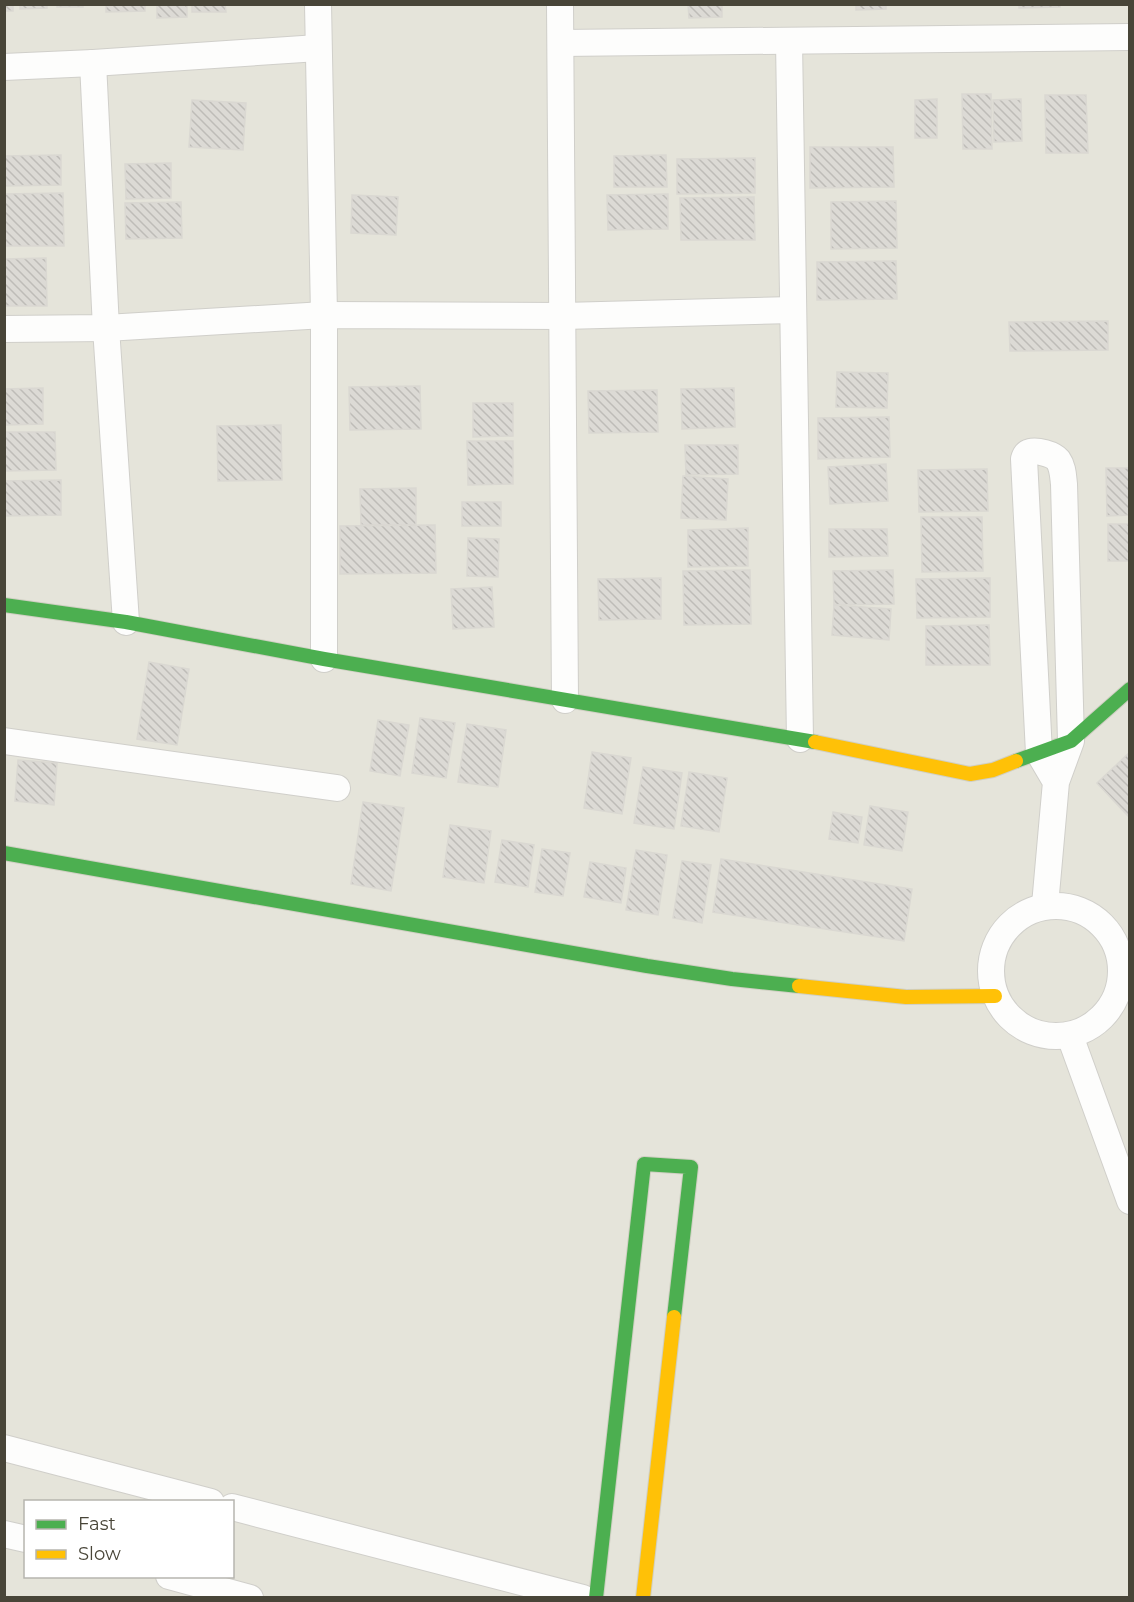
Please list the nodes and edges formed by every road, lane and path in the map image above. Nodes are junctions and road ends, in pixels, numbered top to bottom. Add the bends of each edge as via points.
1 (318, 4) edge
2 (560, 4) edge
3 (1130, 37) edge
4 (789, 41) junction
5 (561, 44) junction
6 (318, 48) junction
7 (93, 63) junction
8 (4, 67) edge
9 (793, 310) junction
10 (324, 315) junction
11 (562, 316) junction
12 (106, 328) junction
13 (4, 329) edge
14 (4, 605) edge
15 (126, 622) junction
16 (324, 659) junction
17 (1130, 688) edge
18 (565, 700) junction
19 (800, 739) junction
20 (4, 741) edge
21 (1071, 741) junction
22 (1039, 753) junction
23 (1056, 782) junction
24 (337, 788) dead end
25 (4, 853) edge
26 (1045, 905) junction
27 (1126, 961) edge
28 (995, 996) junction
29 (1070, 1036) junction
30 (1130, 1201) edge
31 (4, 1448) edge
32 (203, 1500) edge
33 (234, 1508) edge
34 (4, 1534) edge
35 (24, 1539) edge
36 (176, 1578) edge
37 (250, 1598) edge
38 (583, 1598) edge
39 (596, 1598) edge
40 (643, 1598) edge

1 - 6 street
2 - 5 street
3 - 4 street
4 - 5 street
4 - 9 street
5 - 11 street
6 - 7 street
6 - 10 street
7 - 8 street
7 - 12 street
9 - 11 street
9 - 19 street
10 - 11 street
10 - 12 street
10 - 16 street
11 - 18 street
12 - 13 street
12 - 15 street
14 - 15 street
15 - 16 street
16 - 18 street
17 - 21 street
18 - 19 street
19 - 22 street via 970,774
20 - 24 street
21 - 22 street
21 - 22 street via 1064,484 1054,456 1030,452 1024,459
21 - 23 street
22 - 23 street
23 - 26 street
25 - 28 street via 732,979 906,997
26 - 27 street via 1080,909 1108,930
26 - 28 street via 1017,917 998,939 990,967
27 - 29 street via 1117,995 1098,1022
28 - 29 street via 1013,1021 1040,1035
29 - 30 street
31 - 32 street
33 - 38 street
34 - 35 street
36 - 37 street
39 - 40 street via 644,1164 692,1167

